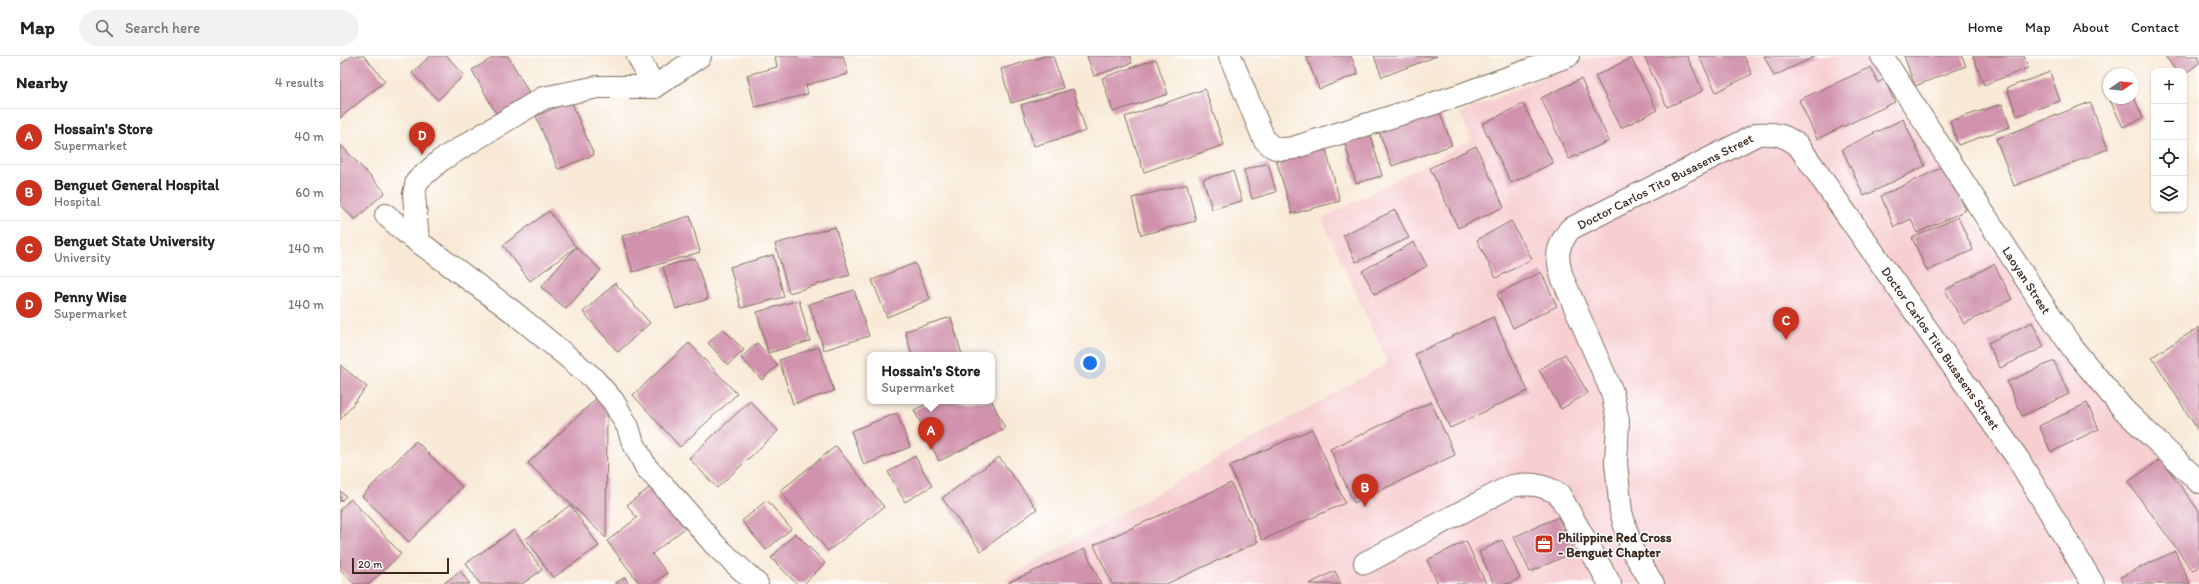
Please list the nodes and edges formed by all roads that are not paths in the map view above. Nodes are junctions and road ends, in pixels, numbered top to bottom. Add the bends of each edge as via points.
1 (638, 56) edge
2 (700, 56) edge
3 (1230, 56) edge
4 (1568, 56) edge
5 (1882, 56) edge
6 (654, 87) junction
7 (386, 215) dead end
8 (418, 242) junction
9 (2199, 482) edge
10 (1365, 563) dead end
11 (757, 584) edge
12 (1609, 584) edge
13 (1653, 584) edge
14 (2093, 584) edge

1 - 6 street
2 - 6 street
3 - 4 street via 1264,139 1270,147 1279,150 1293,148 1460,95
5 - 9 street, Laoyan Street via 2074,350 2124,410
6 - 8 street via 598,87 543,98 441,160 417,181 414,194
7 - 8 street
8 - 11 street via 512,311 592,377 614,401 646,467 714,544
10 - 12 street via 1511,486 1529,483 1546,487 1559,494
13 - 14 street, Doctor Carlos Tito Busasens Street via 1632,550 1621,512 1616,463 1618,421 1612,392 1562,277 1557,259 1559,244 1570,229 1758,134 1775,133 1786,136 1803,152 2018,459

